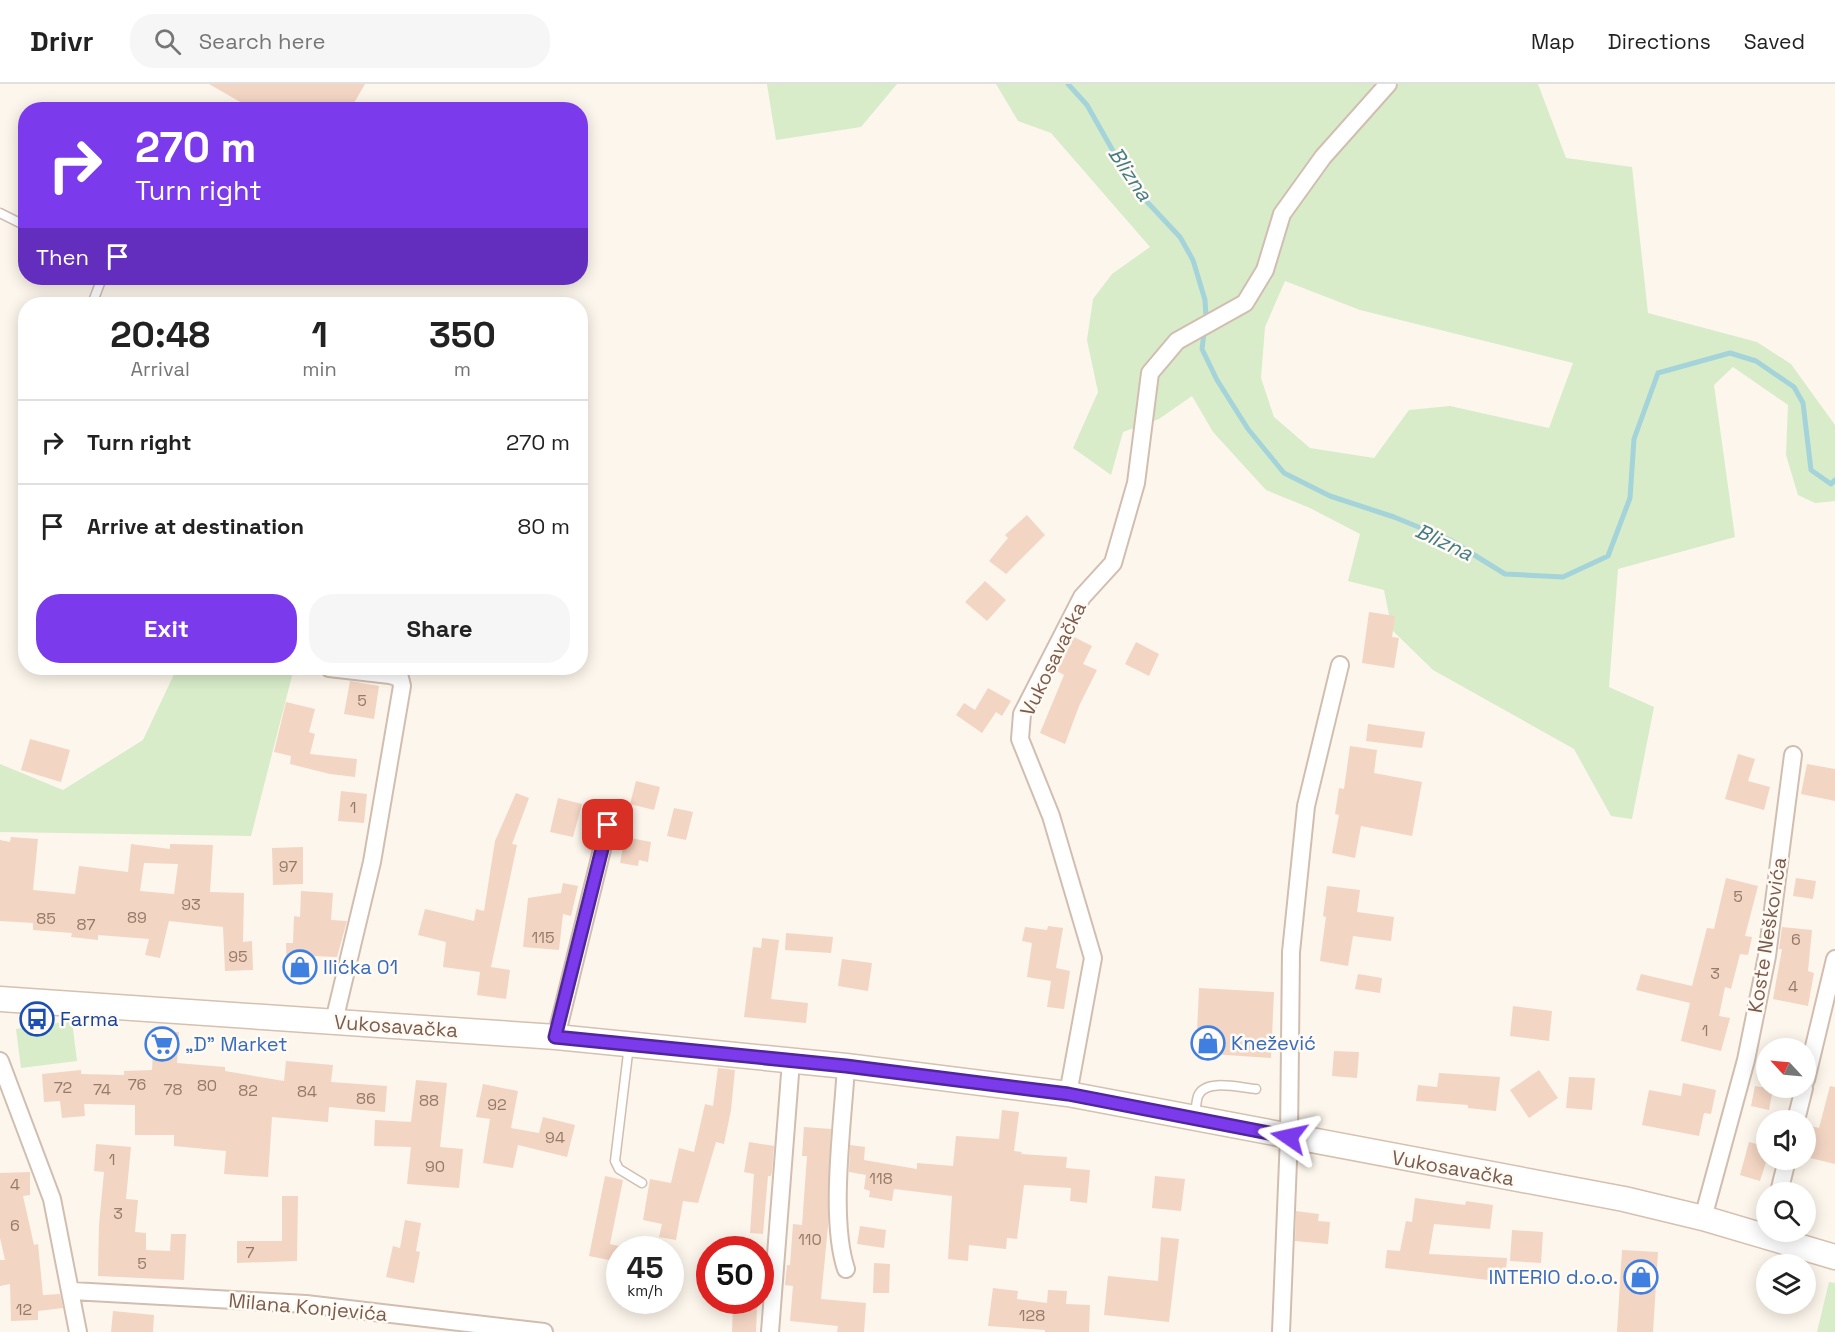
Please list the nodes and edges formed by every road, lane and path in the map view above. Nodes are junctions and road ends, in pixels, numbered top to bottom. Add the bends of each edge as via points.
1 (1388, 84) edge
2 (0, 213) edge
3 (18, 222) edge
4 (1340, 665) dead end
5 (390, 675) edge
6 (1793, 755) dead end
7 (608, 825) dead end
8 (1835, 959) edge
9 (0, 999) edge
10 (334, 1022) junction
11 (555, 1037) junction
12 (1816, 1038) edge
13 (629, 1044) junction
14 (0, 1060) edge
15 (792, 1061) junction
16 (846, 1066) junction
17 (1256, 1089) dead end
18 (1068, 1094) junction
19 (1194, 1119) junction
20 (1289, 1137) junction
21 (642, 1183) dead end
22 (1703, 1218) junction
23 (1756, 1231) edge
24 (1792, 1242) edge
25 (1835, 1257) edge
26 (846, 1269) dead end
27 (72, 1291) junction
28 (78, 1332) edge
29 (544, 1332) edge
30 (770, 1332) edge
31 (1281, 1332) edge

1 - 18 street, Vukosavačka via 1323,157 1282,214 1264,270 1245,303 1177,341 1150,373 1136,483 1113,563 1082,597 1022,714 1020,739 1051,816 1093,958
2 - 3 lane
4 - 20 street via 1306,806 1301,851 1291,952
5 - 10 street via 400,678 402,686 372,862
6 - 22 street, Koste Neškovića via 1767,956 1746,1060
7 - 11 street
8 - 12 street
9 - 10 main road, Vukosavačka
10 - 11 main road, Vukosavačka
11 - 13 main road, Vukosavačka
13 - 15 main road, Vukosavačka
13 - 21 lane via 615,1161 620,1169
14 - 27 street via 52,1199
15 - 16 main road, Vukosavačka
15 - 30 street
16 - 18 main road, Vukosavačka
16 - 26 street via 838,1204 841,1253
17 - 19 lane via 1202,1089
18 - 19 main road, Vukosavačka
19 - 20 main road, Vukosavačka
20 - 22 main road, Vukosavačka via 1624,1199
20 - 31 street
22 - 23 main road, Vukosavačka
24 - 25 main road, Vukosavačka
27 - 28 street
27 - 29 street, Milana Konjevića via 306,1304

